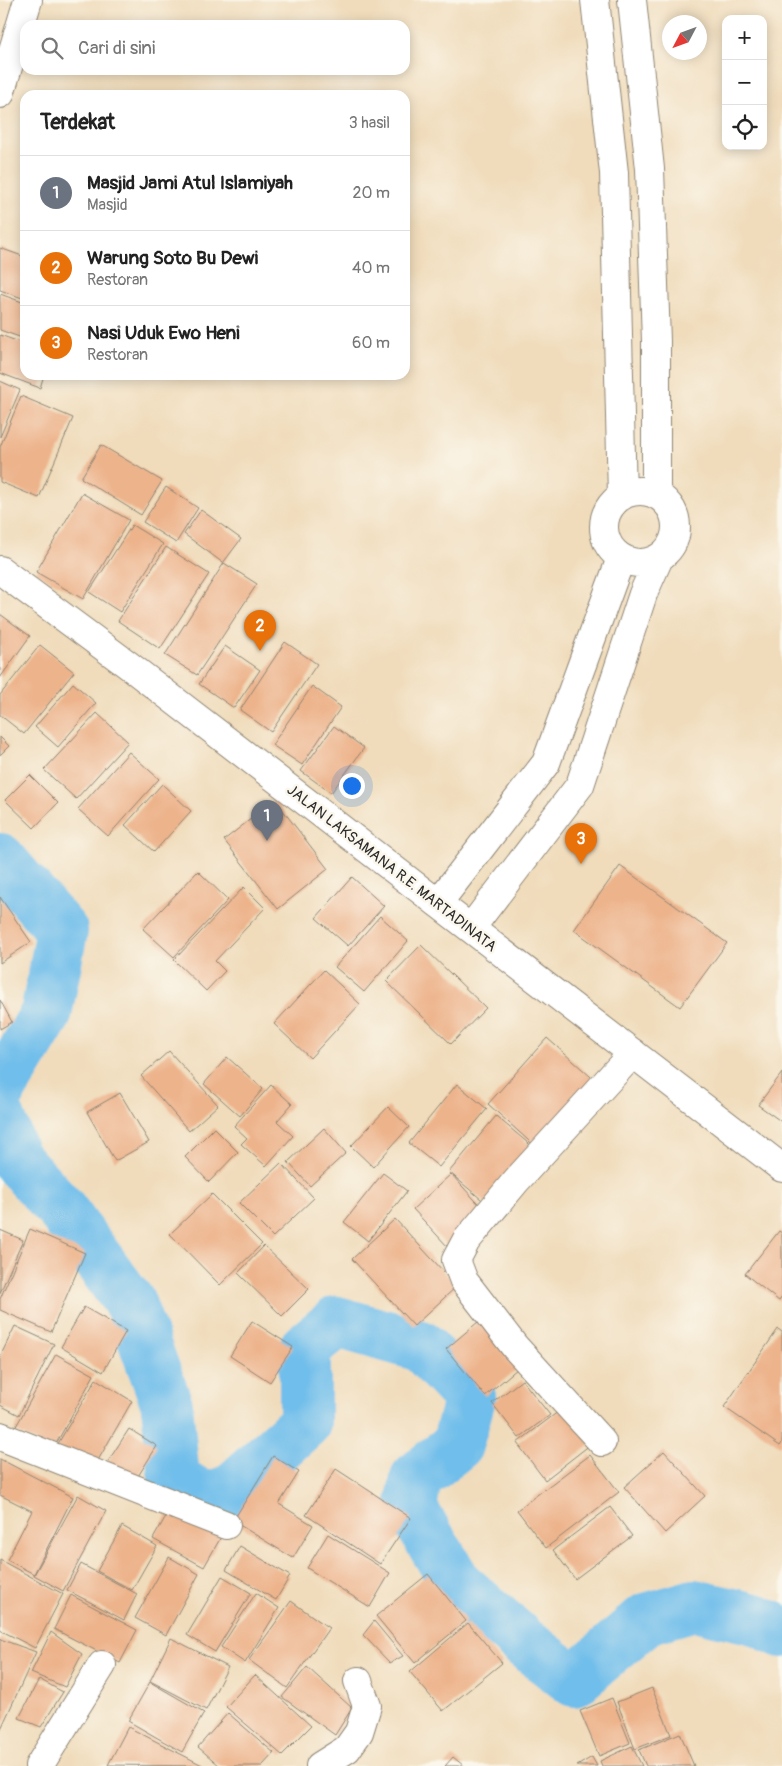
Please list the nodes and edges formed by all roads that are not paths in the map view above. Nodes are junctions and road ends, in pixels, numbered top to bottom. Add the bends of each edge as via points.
1 (28, 0) edge
2 (595, 0) edge
3 (632, 0) edge
4 (22, 20) edge
5 (20, 27) edge
6 (0, 94) edge
7 (650, 170) junction
8 (614, 174) junction
9 (656, 495) junction
10 (622, 496) junction
11 (621, 558) junction
12 (659, 558) junction
13 (0, 570) edge
14 (438, 903) junction
15 (471, 928) junction
16 (632, 1053) junction
17 (782, 1168) edge
18 (0, 1436) edge
19 (602, 1442) dead end
20 (226, 1525) dead end
21 (102, 1665) dead end
22 (358, 1682) dead end
23 (39, 1766) edge
24 (320, 1766) edge

1 - 4 street
2 - 8 street
3 - 7 street
5 - 6 street
7 - 8 street
7 - 9 street via 656,341
8 - 10 street
9 - 10 street via 633,492
9 - 12 street via 673,513 676,526 669,549
10 - 11 street via 606,514 604,526 606,539
11 - 12 street via 647,563
11 - 14 street via 546,763
12 - 15 street via 643,594 580,785
13 - 14 street, JALAN LAKSAMANA R.E. MARTADINATA via 128,664
14 - 15 street, JALAN LAKSAMANA R.E. MARTADINATA
15 - 16 street, JALAN LAKSAMANA R.E. MARTADINATA
16 - 17 street, JALAN LAKSAMANA R.E. MARTADINATA
16 - 19 street via 516,1181 466,1241 456,1260 464,1281 515,1347
18 - 20 street
21 - 23 street
22 - 24 street via 367,1706 359,1732 347,1749

